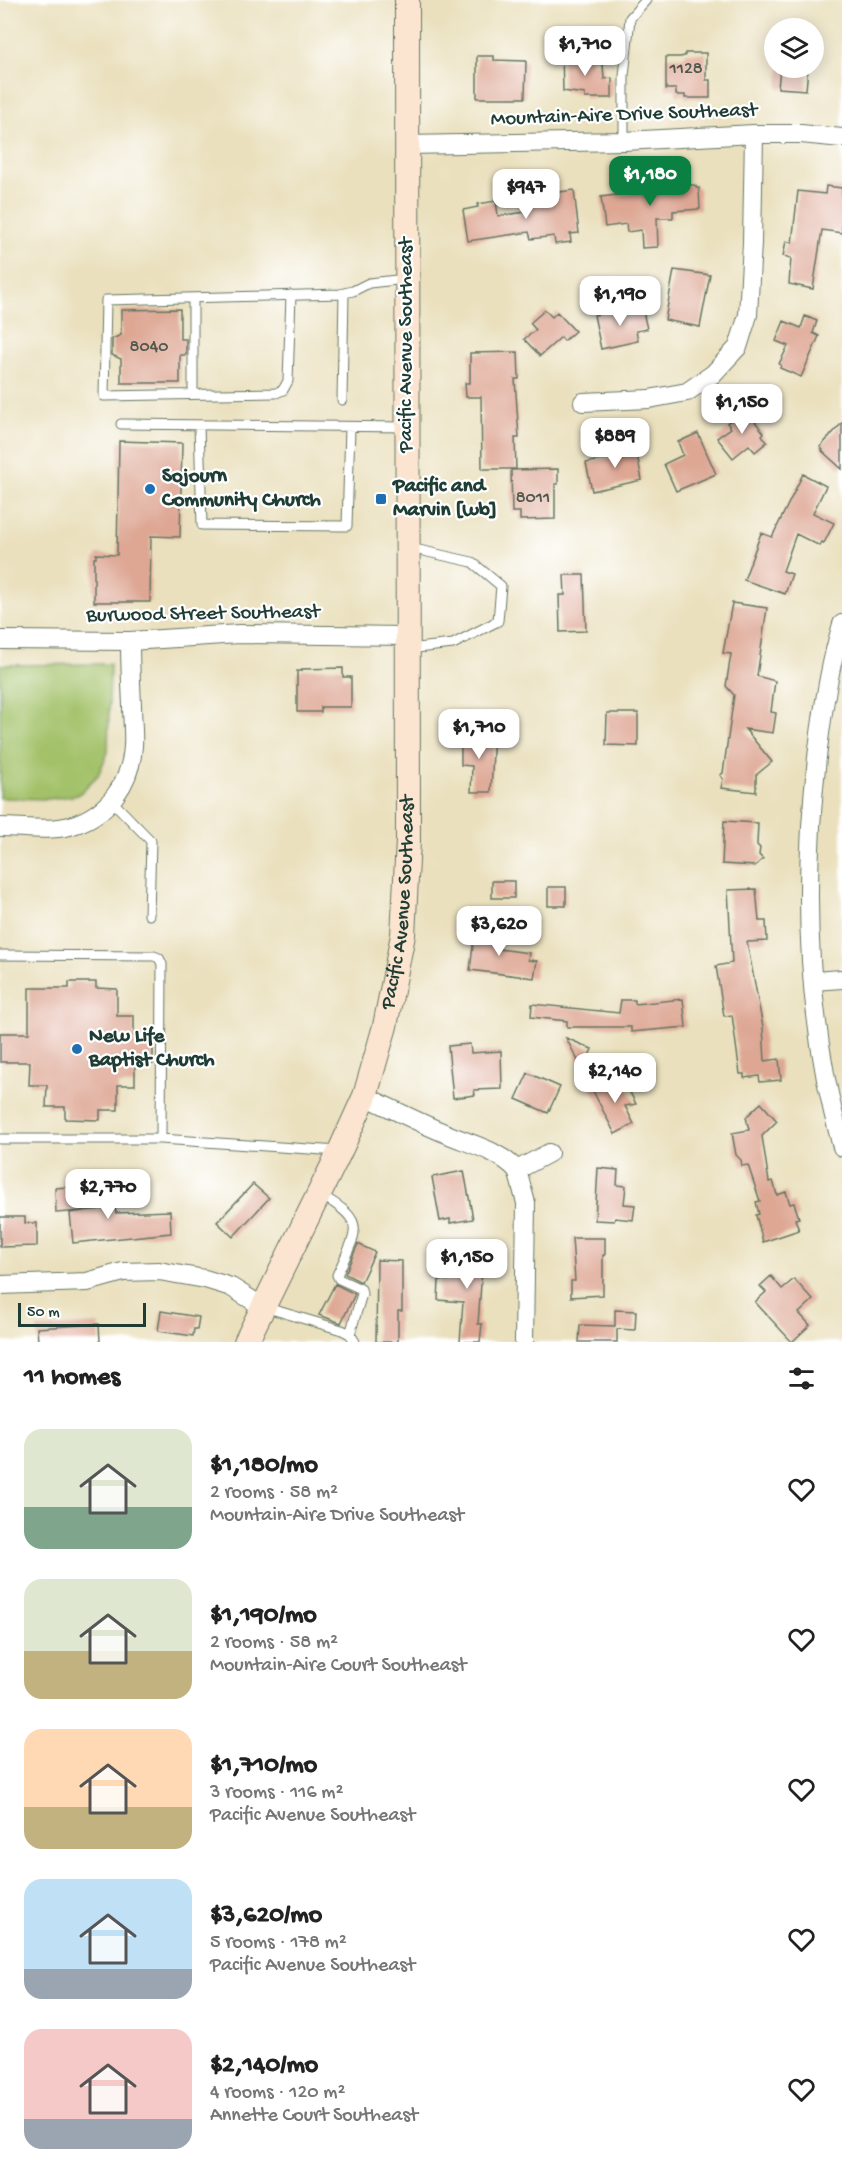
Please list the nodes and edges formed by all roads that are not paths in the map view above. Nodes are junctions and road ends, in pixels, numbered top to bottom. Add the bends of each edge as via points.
1 (407, 0) edge
2 (646, 0) edge
3 (754, 134) junction
4 (842, 138) edge
5 (624, 141) junction
6 (406, 145) junction
7 (406, 279) junction
8 (344, 293) junction
9 (291, 295) junction
10 (193, 298) junction
11 (193, 394) junction
12 (342, 400) dead end
13 (583, 402) dead end
14 (121, 424) dead end
15 (199, 425) junction
16 (351, 427) junction
17 (407, 427) junction
18 (407, 547) junction
19 (842, 624) edge
20 (0, 640) edge
21 (130, 641) junction
22 (408, 643) junction
23 (112, 801) junction
24 (0, 827) edge
25 (149, 915) dead end
26 (0, 955) edge
27 (842, 979) edge
28 (813, 981) junction
29 (365, 1096) junction
30 (0, 1138) edge
31 (161, 1139) junction
32 (842, 1147) edge
33 (340, 1151) junction
34 (549, 1153) dead end
35 (517, 1170) junction
36 (319, 1194) junction
37 (0, 1284) edge
38 (263, 1307) junction
39 (352, 1338) edge
40 (247, 1342) edge
41 (524, 1342) edge

1 - 6 main road, Pacific Avenue Southeast
2 - 5 lane via 630,18 624,76
3 - 4 street, Mountain-Aire Drive Southeast
3 - 5 street, Mountain-Aire Drive Southeast
3 - 13 street via 748,315 738,347 713,374 687,392 649,399
5 - 6 street, Mountain-Aire Drive Southeast
6 - 7 main road, Pacific Avenue Southeast
7 - 8 lane via 369,283
7 - 17 main road, Pacific Avenue Southeast
8 - 9 lane
8 - 12 lane
9 - 10 lane
9 - 11 lane via 288,381 283,390
10 - 11 lane
10 - 11 lane via 106,300 104,396
14 - 15 lane
15 - 16 lane
15 - 16 lane via 202,525 347,526
16 - 17 lane
17 - 18 main road, Pacific Avenue Southeast
18 - 22 main road, Pacific Avenue Southeast
18 - 22 lane via 472,562 501,586 498,621 453,644
19 - 28 street via 822,715 811,807 808,883
20 - 21 street, Burwood Street Southeast
21 - 22 street, Burwood Street Southeast via 239,634
21 - 23 street via 133,747 123,786
22 - 29 main road, Pacific Avenue Southeast via 408,841 403,935 385,1026
23 - 24 street via 90,818 71,826
23 - 25 lane via 151,841
26 - 31 lane via 159,958
27 - 28 street
28 - 32 street via 830,1102
29 - 33 main road, Pacific Avenue Southeast
29 - 35 street via 488,1149
30 - 31 lane
31 - 33 lane
33 - 36 main road, Pacific Avenue Southeast
34 - 35 street
35 - 41 street via 526,1203
36 - 38 main road, Pacific Avenue Southeast
36 - 39 lane via 354,1222 356,1232 337,1275 361,1289
37 - 38 street via 87,1282 123,1272 159,1271 231,1287
38 - 39 lane
38 - 40 main road, Pacific Avenue Southeast

